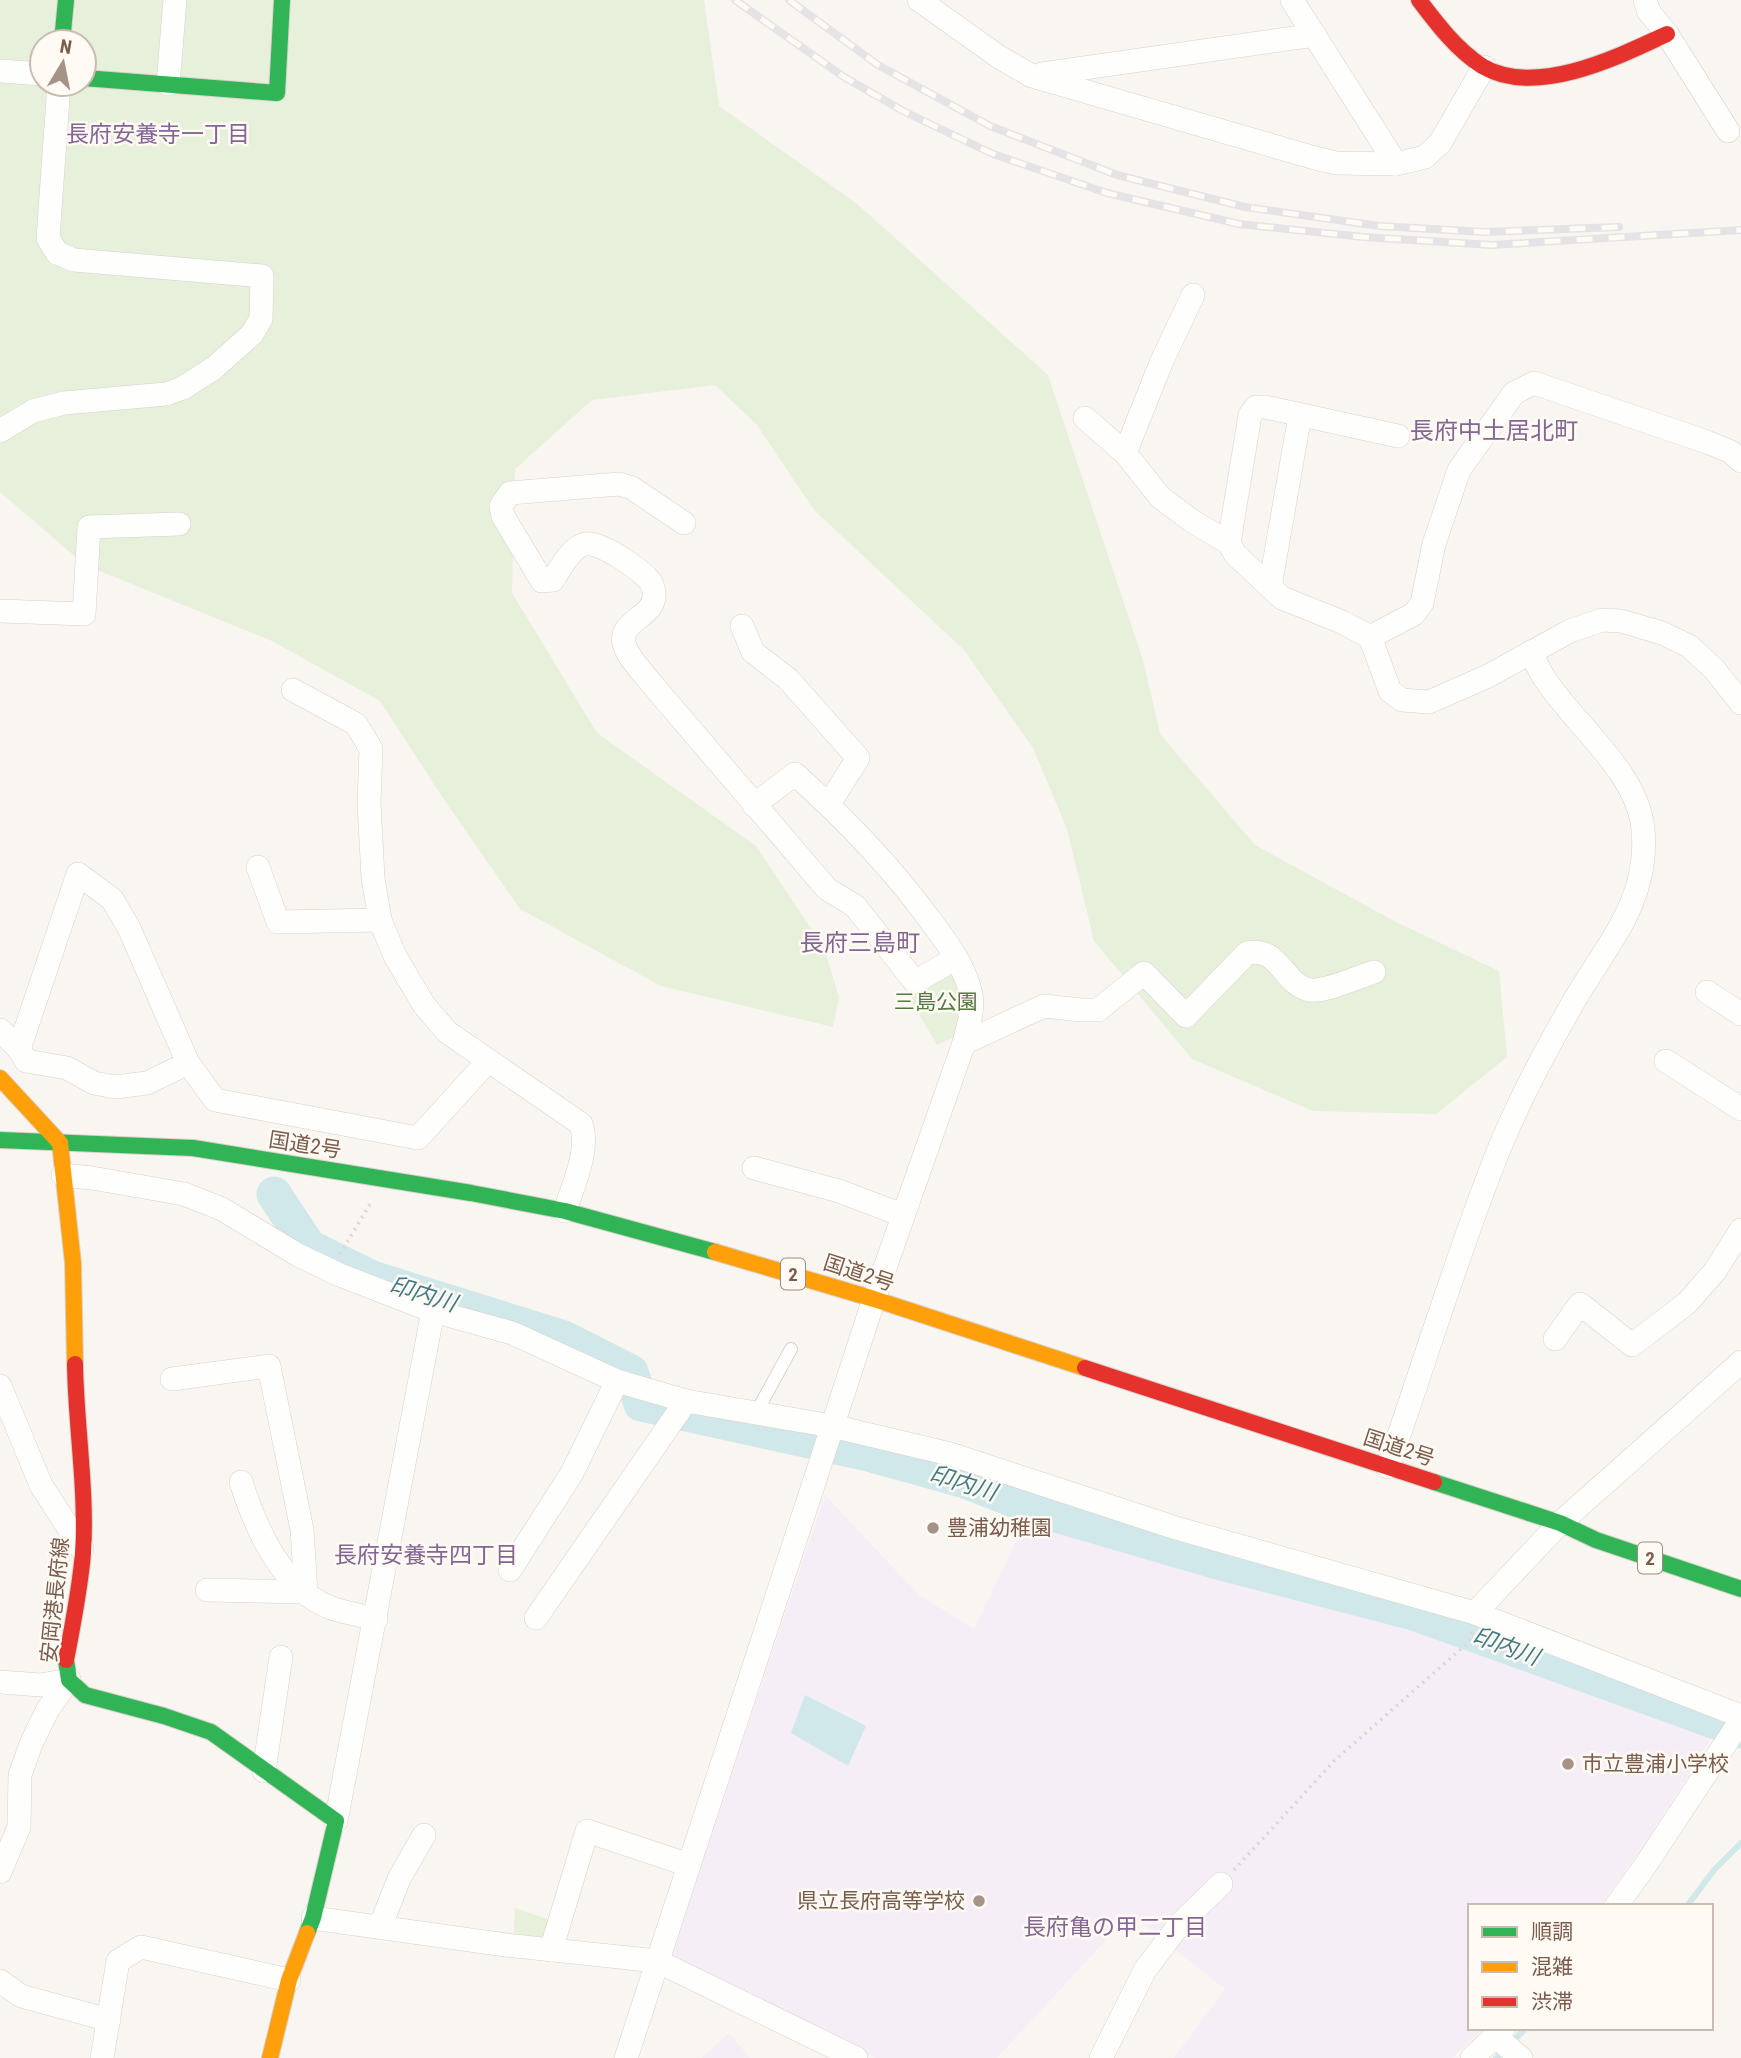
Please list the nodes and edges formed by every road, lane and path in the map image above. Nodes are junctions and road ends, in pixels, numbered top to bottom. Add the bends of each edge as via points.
1 (66, 0) edge
2 (175, 0) edge
3 (282, 0) edge
4 (919, 0) edge
5 (1292, 0) edge
6 (1419, 0) edge
7 (1644, 0) edge
8 (63, 28) edge
9 (1667, 34) junction
10 (1315, 35) junction
11 (1484, 67) junction
12 (0, 71) edge
13 (28, 73) edge
14 (1032, 76) junction
15 (98, 79) edge
16 (168, 85) junction
17 (58, 98) edge
18 (1727, 131) dead end
19 (1396, 164) junction
20 (1193, 295) dead end
21 (1300, 415) junction
22 (1086, 418) dead end
23 (0, 431) edge
24 (1398, 436) dead end
25 (1125, 453) junction
26 (1741, 461) edge
27 (684, 523) dead end
28 (179, 524) dead end
29 (1229, 543) junction
30 (1270, 587) junction
31 (0, 611) edge
32 (742, 626) dead end
33 (1370, 637) junction
34 (1531, 653) junction
35 (293, 690) dead end
36 (1741, 703) edge
37 (829, 804) junction
38 (754, 805) junction
39 (258, 867) dead end
40 (380, 920) junction
41 (956, 958) junction
42 (1374, 972) dead end
43 (1707, 992) dead end
44 (1741, 1014) edge
45 (0, 1030) edge
46 (964, 1043) junction
47 (19, 1049) junction
48 (488, 1061) junction
49 (1666, 1061) dead end
50 (183, 1066) junction
51 (0, 1078) edge
52 (1741, 1109) edge
53 (0, 1140) edge
54 (60, 1143) junction
55 (754, 1168) dead end
56 (63, 1175) junction
57 (373, 1199) dead end
58 (565, 1211) junction
59 (902, 1215) junction
60 (1741, 1230) edge
61 (341, 1251) dead end
62 (874, 1299) junction
63 (433, 1311) junction
64 (1555, 1339) dead end
65 (791, 1349) dead end
66 (1741, 1362) edge
67 (172, 1379) dead end
68 (630, 1385) junction
69 (0, 1386) edge
70 (681, 1409) junction
71 (756, 1413) junction
72 (829, 1435) junction
73 (1388, 1467) junction
74 (241, 1482) dead end
75 (1560, 1523) junction
76 (1651, 1542) dead end
77 (83, 1551) junction
78 (510, 1570) dead end
79 (1741, 1589) edge
80 (207, 1590) dead end
81 (306, 1592) junction
82 (1475, 1613) junction
83 (536, 1618) dead end
84 (376, 1619) junction
85 (281, 1657) dead end
86 (68, 1680) junction
87 (0, 1682) edge
88 (1741, 1718) edge
89 (264, 1771) junction
90 (336, 1821) junction
91 (424, 1835) dead end
92 (690, 1865) junction
93 (0, 1872) edge
94 (1221, 1884) joint
95 (1617, 1904) edge
96 (313, 1918) junction
97 (380, 1927) junction
98 (551, 1950) junction
99 (657, 1961) junction
100 (289, 1980) junction
101 (0, 1981) edge
102 (109, 2020) junction
103 (1500, 2032) edge
104 (102, 2058) edge
105 (270, 2058) edge
106 (626, 2058) edge
107 (856, 2058) edge
108 (1101, 2058) edge
109 (1472, 2058) edge
110 (1521, 2058) edge

1 - 8 main road
2 - 16 street
3 - 16 main road via 277,93
4 - 14 street
5 - 10 street
6 - 11 main road
7 - 9 street
9 - 11 main road via 1566,75 1535,78
9 - 18 street
10 - 14 street
10 - 19 street
11 - 19 street via 1440,142 1425,157
12 - 13 street
14 - 19 street via 1336,163
15 - 16 main road
17 - 23 street via 48,238 57,253 74,260 262,276 261,319 252,334 214,368 183,388 166,394 64,403 33,411
20 - 25 street
21 - 24 street
21 - 29 street via 1265,407 1256,407 1250,415
21 - 30 street
22 - 25 street
25 - 29 street via 1160,497
26 - 33 street via 1707,442 1534,383 1514,393 1459,470 1434,544 1422,603 1414,614
27 - 38 street via 619,484 510,492 501,506 542,581 553,580 584,544 610,550 650,581 653,607 625,630 628,653
28 - 31 street via 89,527 84,614
29 - 30 street
30 - 33 street via 1282,598
32 - 37 street via 753,652 788,679 858,758
33 - 34 street via 1390,691 1402,700 1429,702
34 - 36 street via 1570,631 1602,620 1621,621 1689,646
34 - 73 street via 1636,800 1644,860 1638,891 1574,1001 1493,1165
35 - 40 street via 356,724 371,748 369,803
37 - 38 street via 795,775
37 - 41 street via 886,864
38 - 41 street via 827,889 855,906 915,982
39 - 40 street via 278,922
40 - 48 street via 424,1005 447,1031
41 - 46 street via 972,1009
42 - 46 street via 1308,989 1258,951 1247,953 1186,1016 1144,972 1098,1010 1044,1006
43 - 44 street
45 - 47 street
46 - 59 street
47 - 50 street via 26,1061 67,1068 94,1083 116,1087 147,1083
47 - 50 street via 78,874 111,899 129,928
48 - 50 street via 418,1138 215,1100
48 - 58 street via 582,1124 582,1151
49 - 52 street
51 - 54 main road
53 - 54 main road, 国道2号 / 2
54 - 56 main road, 安岡港長府線
54 - 58 main road, 国道2号 / 2 via 193,1148
55 - 59 street via 839,1191
56 - 63 street via 184,1194 222,1209 309,1261
56 - 77 main road, 安岡港長府線 via 73,1263
57 - 61 path
58 - 62 main road, 国道2号 / 2
59 - 62 street
60 - 64 street via 1687,1303 1632,1345 1580,1304
62 - 72 street
62 - 73 main road, 国道2号 / 2
63 - 68 street via 512,1333
63 - 84 street
65 - 71 lane
66 - 75 street
67 - 81 street via 269,1366 302,1530
68 - 70 street
68 - 78 street
69 - 77 street via 41,1485
70 - 71 street
70 - 83 street
71 - 72 street
72 - 82 street via 950,1454 1177,1528
72 - 92 street
73 - 75 main road, 国道2号 / 2
74 - 81 street via 250,1511 279,1566
75 - 76 main road, 国道2号 / 2
75 - 79 main road, 国道2号 / 2 via 1596,1540
75 - 82 street
77 - 86 main road, 安岡港長府線 via 66,1661
80 - 81 street
81 - 84 street via 332,1608
82 - 88 street
82 - 94 path via 1469,1642 1334,1761
84 - 90 street
85 - 89 street
86 - 87 street via 41,1685
86 - 89 main road, 安岡港長府線 via 85,1695 211,1731
86 - 93 street via 48,1709 20,1775 19,1827
88 - 95 street
89 - 90 main road, 安岡港長府線
90 - 96 main road
91 - 97 street via 399,1879
92 - 98 street via 587,1831
92 - 99 street
94 - 108 street via 1179,1925 1145,1970
96 - 97 street
96 - 100 main road
97 - 98 street
98 - 99 street
99 - 106 street
99 - 107 street
100 - 102 street via 141,1947 118,1961
100 - 105 main road
101 - 102 street via 21,1996
102 - 104 street
103 - 109 street
103 - 110 street

